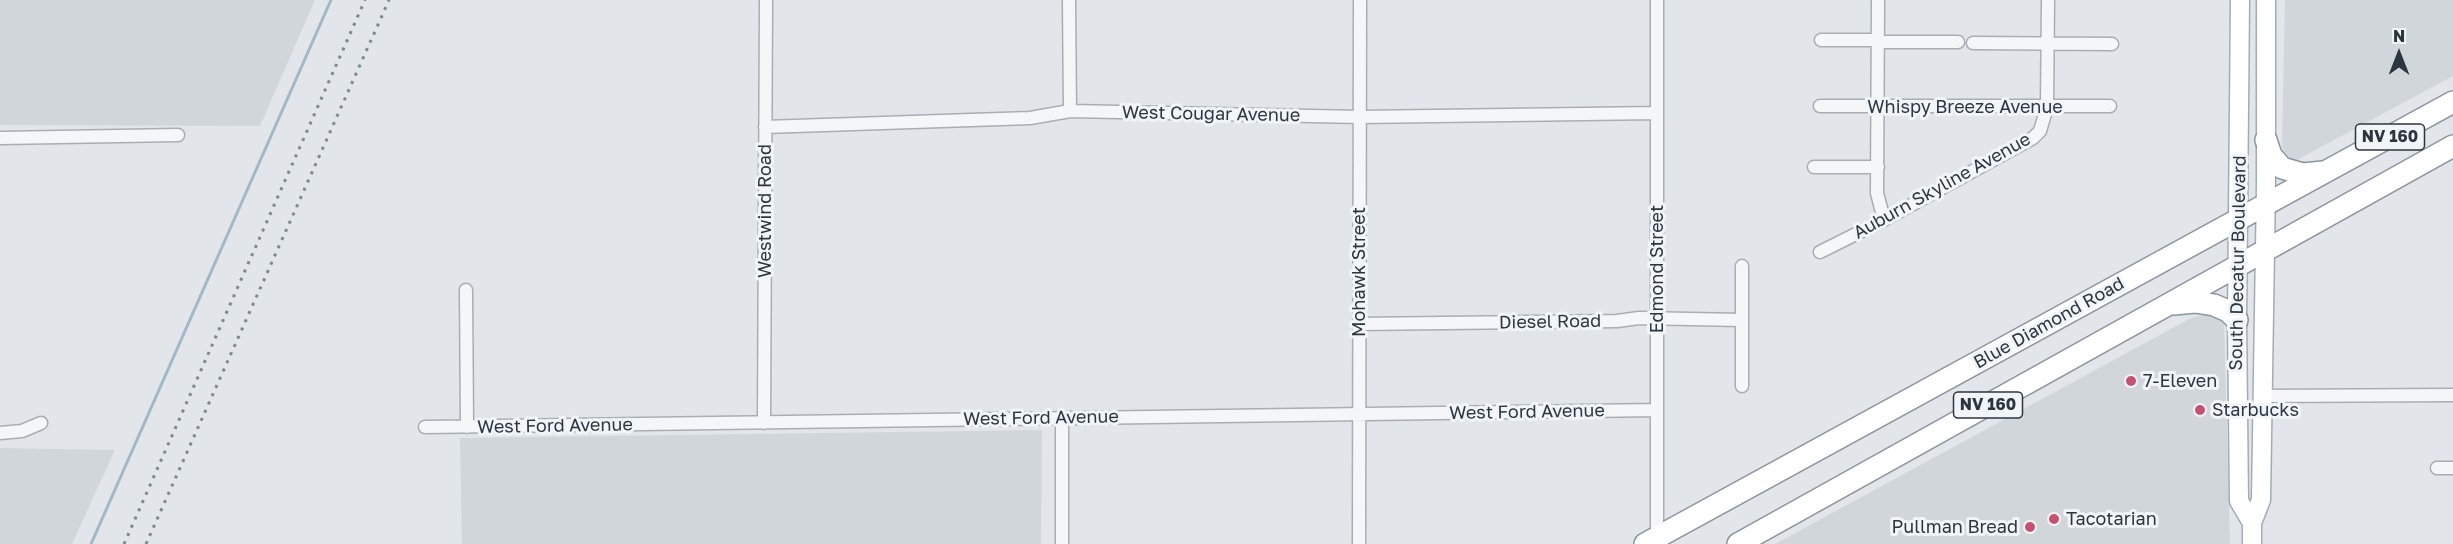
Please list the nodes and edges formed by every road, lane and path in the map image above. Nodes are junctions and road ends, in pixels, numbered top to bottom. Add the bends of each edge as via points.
1 (766, 0) edge
2 (1069, 0) edge
3 (1360, 0) edge
4 (1658, 0) edge
5 (1878, 0) edge
6 (2048, 0) edge
7 (2240, 0) edge
8 (2266, 0) edge
9 (1821, 40) dead end
10 (1878, 41) junction
11 (1958, 42) dead end
12 (1973, 43) dead end
13 (2048, 44) junction
14 (2112, 44) dead end
15 (2453, 102) edge
16 (1820, 106) dead end
17 (1879, 106) junction
18 (2110, 106) dead end
19 (2048, 107) junction
20 (1070, 111) junction
21 (1657, 113) junction
22 (1360, 117) junction
23 (765, 127) junction
24 (178, 135) dead end
25 (0, 138) edge
26 (2266, 140) junction
27 (2453, 146) edge
28 (1814, 167) dead end
29 (1878, 167) junction
30 (2327, 171) junction
31 (2265, 205) junction
32 (2239, 219) junction
33 (1884, 220) junction
34 (2265, 251) junction
35 (1820, 252) dead end
36 (1742, 266) dead end
37 (2238, 266) junction
38 (466, 290) dead end
39 (2170, 304) junction
40 (1657, 320) junction
41 (1742, 320) junction
42 (2237, 321) junction
43 (1359, 324) junction
44 (1742, 386) dead end
45 (2453, 395) edge
46 (2262, 396) junction
47 (1657, 410) junction
48 (1360, 414) junction
49 (1062, 418) junction
50 (41, 423) dead end
51 (764, 423) junction
52 (425, 427) dead end
53 (467, 427) junction
54 (0, 433) edge
55 (2437, 468) dead end
56 (2453, 468) edge
57 (2252, 523) junction
58 (1651, 541) edge
59 (1062, 544) edge
60 (1359, 544) edge
61 (1738, 544) edge
62 (2252, 544) edge

1 - 23 street, Westwind Road
2 - 20 street
3 - 22 street, Mohawk Street
4 - 21 street, Edmond Street
5 - 10 street
6 - 13 street
7 - 32 main road, South Decatur Boulevard
8 - 26 main road, South Decatur Boulevard
9 - 10 street
10 - 11 street
10 - 17 street
12 - 13 street
13 - 14 street
13 - 19 street
15 - 30 highway, Blue Diamond Road / NV 160
16 - 17 street, Whispy Breeze Avenue
17 - 19 street, Whispy Breeze Avenue
17 - 29 street
18 - 19 street, Whispy Breeze Avenue
19 - 33 street, Auburn Skyline Avenue via 2040,131 2033,138
20 - 22 street, West Cougar Avenue
20 - 23 street, West Cougar Avenue via 1029,118
21 - 22 street, West Cougar Avenue
21 - 40 street, Edmond Street
22 - 43 street, Mohawk Street
23 - 51 street, Westwind Road
24 - 25 street
26 - 30 highway via 2282,168 2302,174
26 - 31 main road, South Decatur Boulevard
27 - 34 highway, NV 160
28 - 29 street
29 - 33 street
30 - 31 highway, Blue Diamond Road / NV 160
31 - 32 highway, Blue Diamond Road / NV 160
31 - 34 main road, South Decatur Boulevard
32 - 37 main road, South Decatur Boulevard
32 - 58 highway, Blue Diamond Road / NV 160
33 - 35 street, Auburn Skyline Avenue
34 - 37 highway, NV 160
34 - 46 main road, South Decatur Boulevard
36 - 41 street
37 - 39 highway, NV 160
37 - 42 main road, South Decatur Boulevard
38 - 53 street
39 - 42 highway via 2214,304
39 - 61 highway, NV 160
40 - 41 street, Diesel Road
40 - 43 street, Diesel Road
40 - 47 street, Edmond Street
41 - 44 street
42 - 57 main road, South Decatur Boulevard via 2239,501
43 - 48 street, Mohawk Street
45 - 46 street
46 - 57 main road, South Decatur Boulevard via 2261,500
47 - 48 street, West Ford Avenue
47 - 58 street, Edmond Street
48 - 49 street, West Ford Avenue
48 - 60 street, Mohawk Street
49 - 51 street, West Ford Avenue
49 - 59 street
50 - 54 street via 22,431
51 - 53 street, West Ford Avenue
52 - 53 street, West Ford Avenue
55 - 56 street
57 - 62 main road, South Decatur Boulevard

